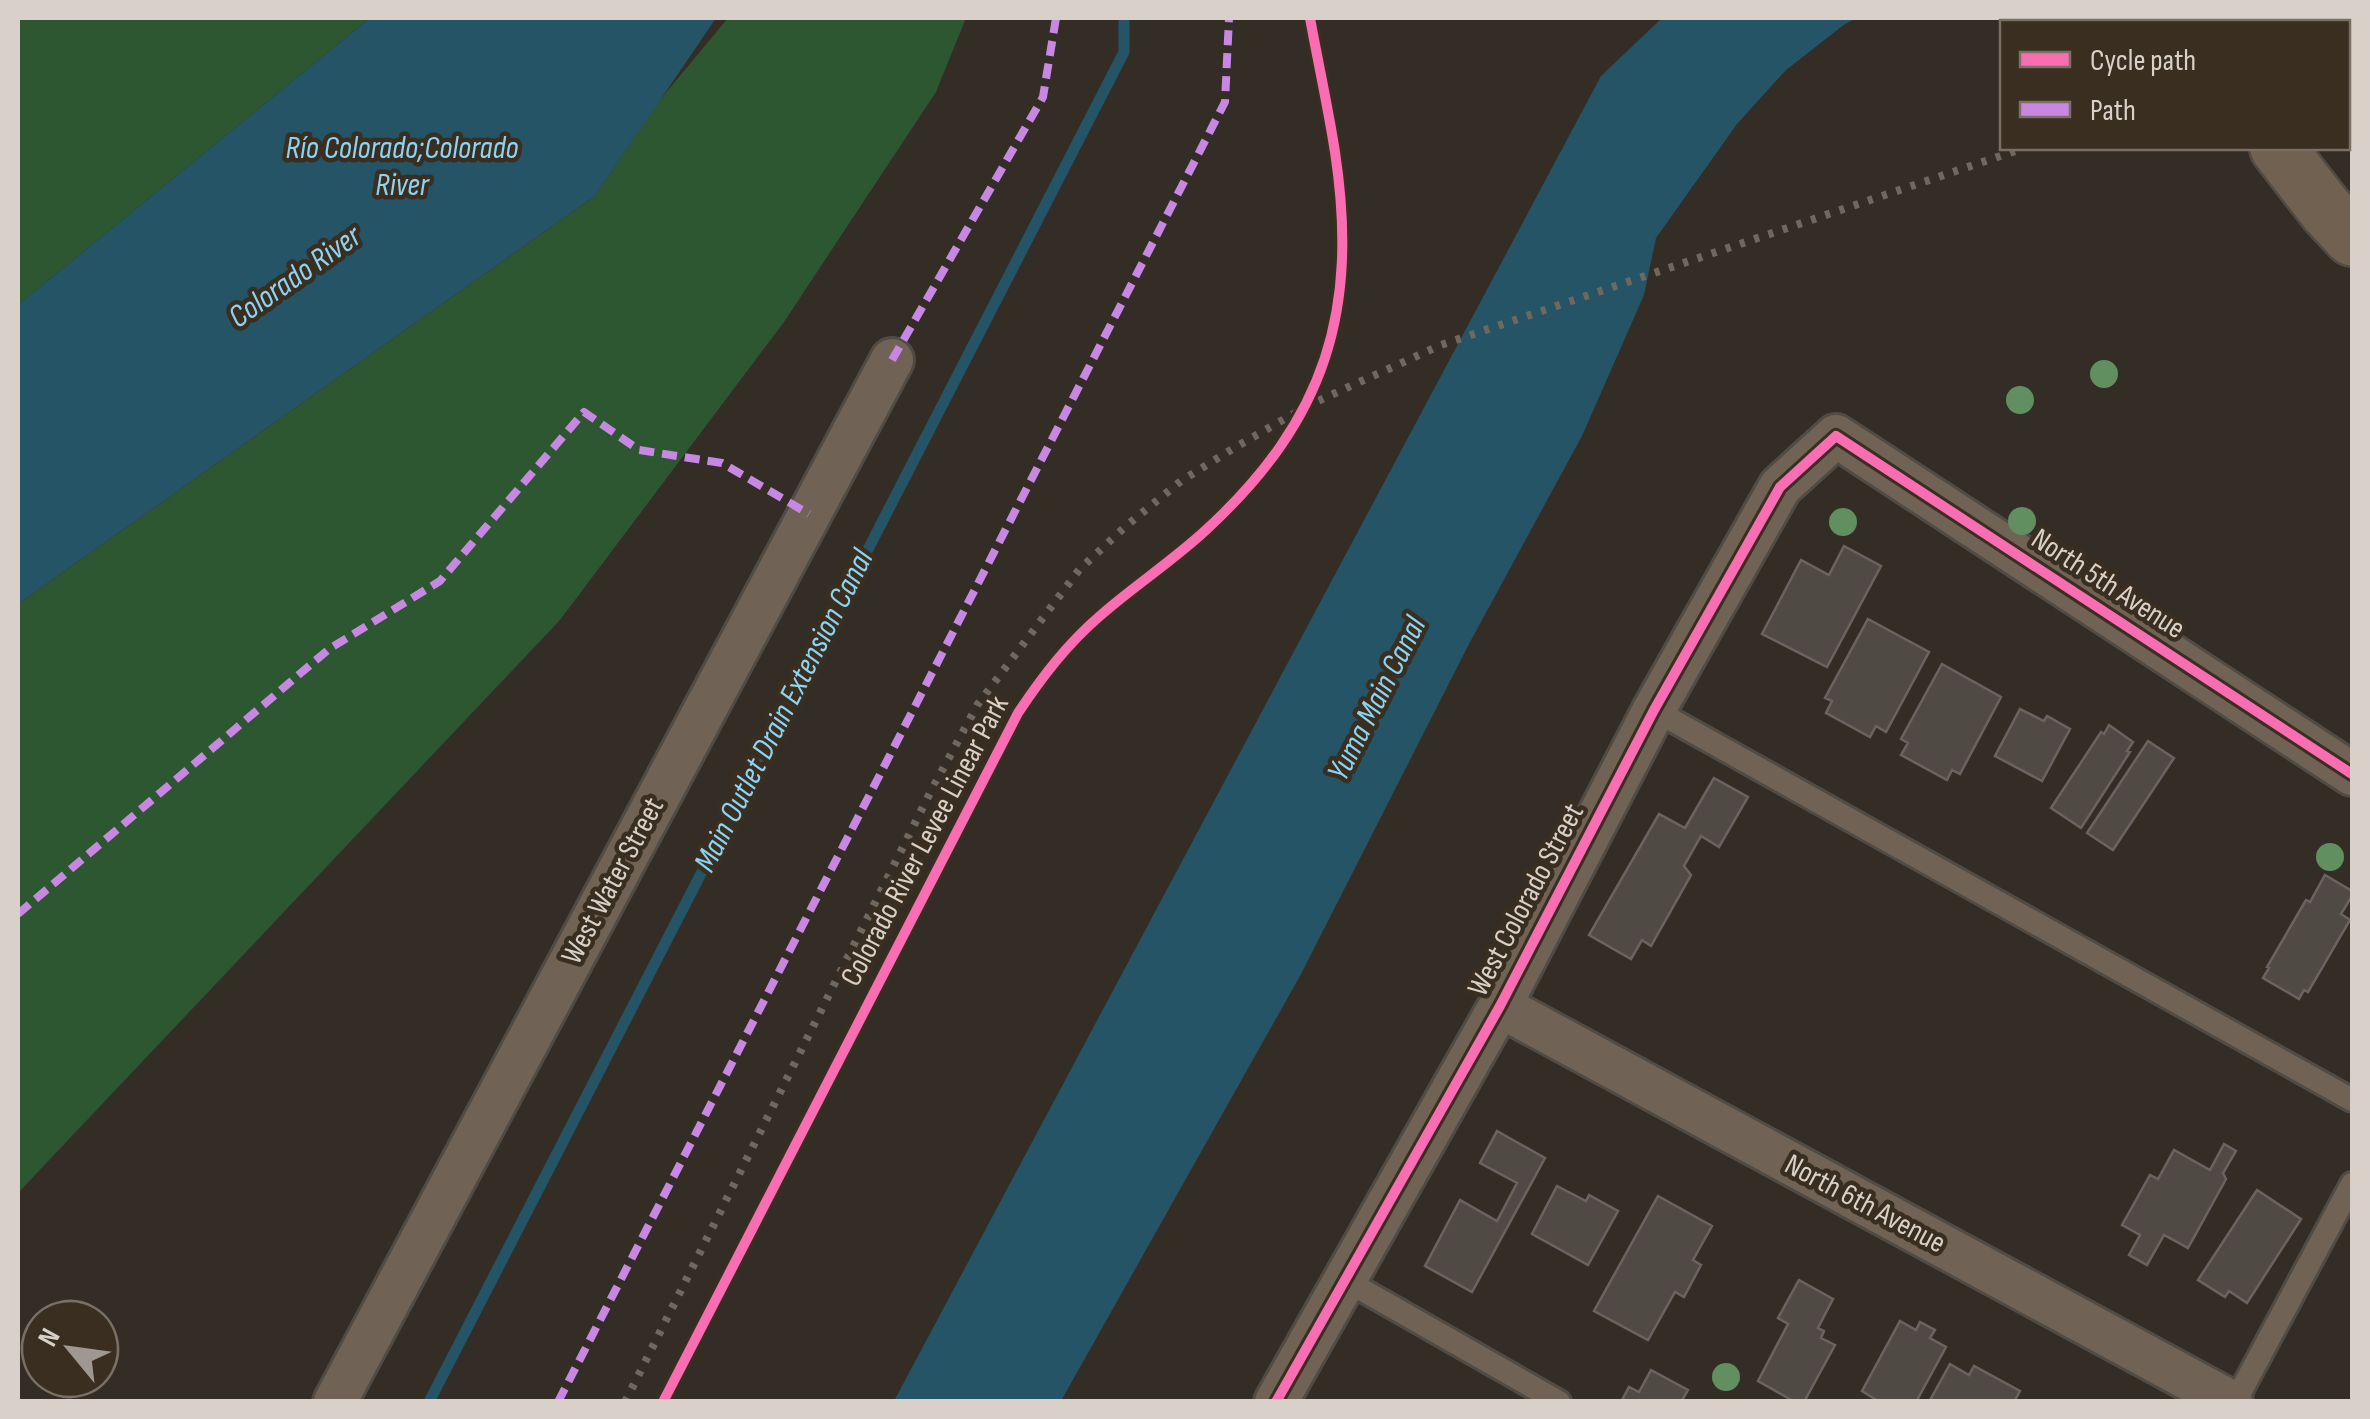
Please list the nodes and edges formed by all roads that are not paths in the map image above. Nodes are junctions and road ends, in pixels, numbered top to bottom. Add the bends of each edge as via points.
1 (2280, 150) edge
2 (2352, 238) edge
3 (892, 360) dead end
4 (1836, 436) joint
5 (1654, 710) junction
6 (2352, 774) edge
7 (1500, 1006) junction
8 (2352, 1100) edge
9 (2352, 1184) edge
10 (1345, 1280) junction
11 (335, 1402) edge
12 (1276, 1402) edge
13 (1560, 1402) edge
14 (2233, 1402) edge

1 - 2 main road
3 - 11 street, West Water Street
4 - 5 street, West Colorado Street via 1780,488
4 - 6 street, North 5th Avenue
5 - 7 street, West Colorado Street
5 - 8 lane
7 - 10 street, West Colorado Street
7 - 14 street, North 6th Avenue
9 - 14 lane
10 - 12 street, West Colorado Street
10 - 13 lane

